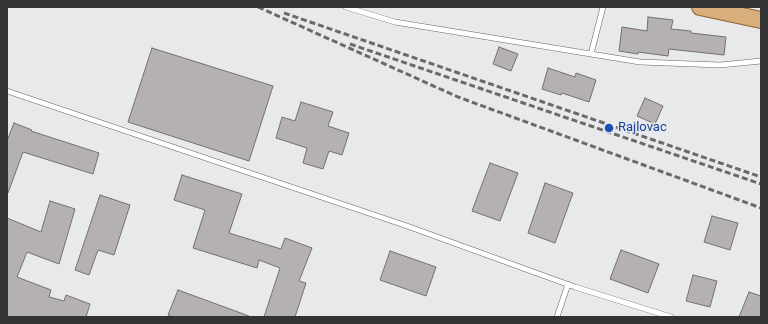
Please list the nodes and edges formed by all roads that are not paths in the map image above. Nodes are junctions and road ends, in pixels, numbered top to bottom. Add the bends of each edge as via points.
1 (346, 7) edge
2 (603, 7) edge
3 (700, 7) edge
4 (761, 20) edge
5 (591, 54) junction
6 (761, 61) edge
7 (7, 92) edge
8 (568, 284) junction
9 (556, 317) edge
10 (671, 317) edge

1 - 5 lane via 395,22
2 - 5 lane
3 - 4 main road
5 - 6 lane via 640,62 720,65
7 - 8 lane via 407,226
8 - 9 lane
8 - 10 lane

